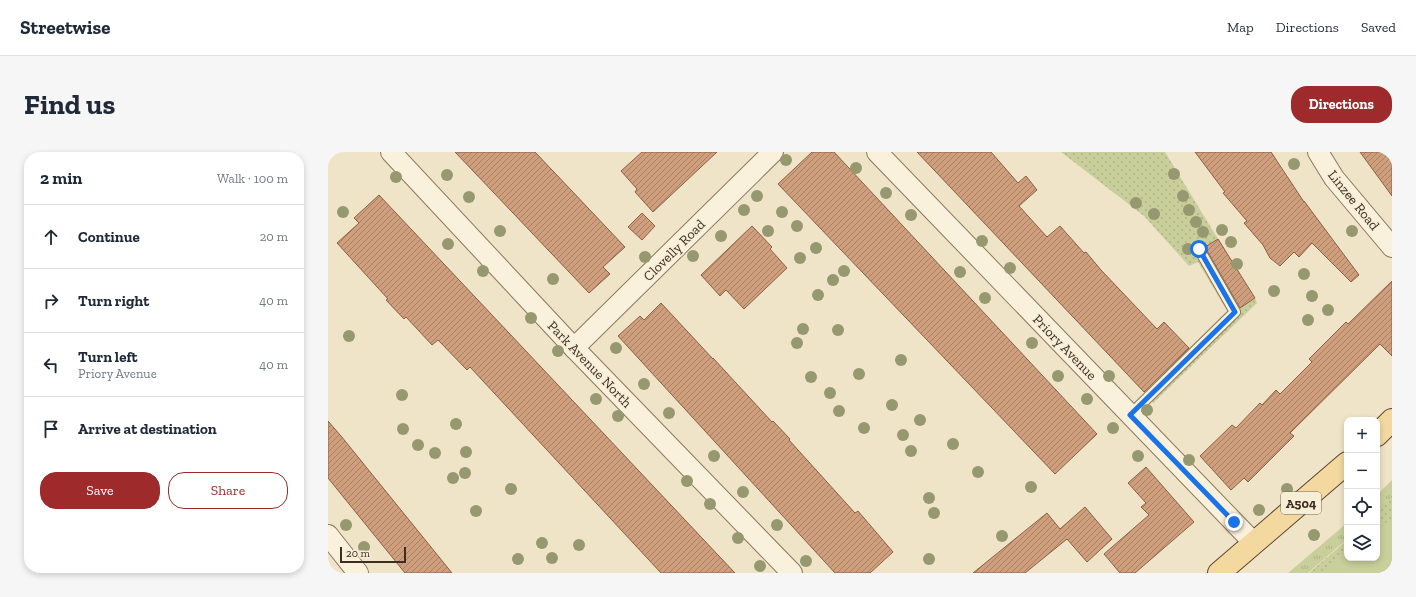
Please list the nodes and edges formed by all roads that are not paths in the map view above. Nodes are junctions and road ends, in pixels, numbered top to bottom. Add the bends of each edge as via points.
1 (391, 152) edge
2 (773, 152) edge
3 (877, 152) edge
4 (1318, 152) edge
5 (1392, 247) edge
6 (1199, 249) dead end
7 (574, 348) junction
8 (1130, 415) junction
9 (1392, 420) edge
10 (1380, 432) edge
11 (1344, 466) edge
12 (328, 535) edge
13 (1254, 543) junction
14 (358, 573) edge
15 (792, 573) edge
16 (1218, 573) edge

1 - 7 street, Park Avenue North
2 - 7 street, Clovelly Road
3 - 8 street, Priory Avenue
4 - 5 street, Linzee Road via 1334,178
6 - 8 lane via 1235,312
7 - 15 street, Park Avenue North
8 - 13 street, Priory Avenue
9 - 10 main road
11 - 13 main road, A504
12 - 14 street
13 - 16 main road, A504

